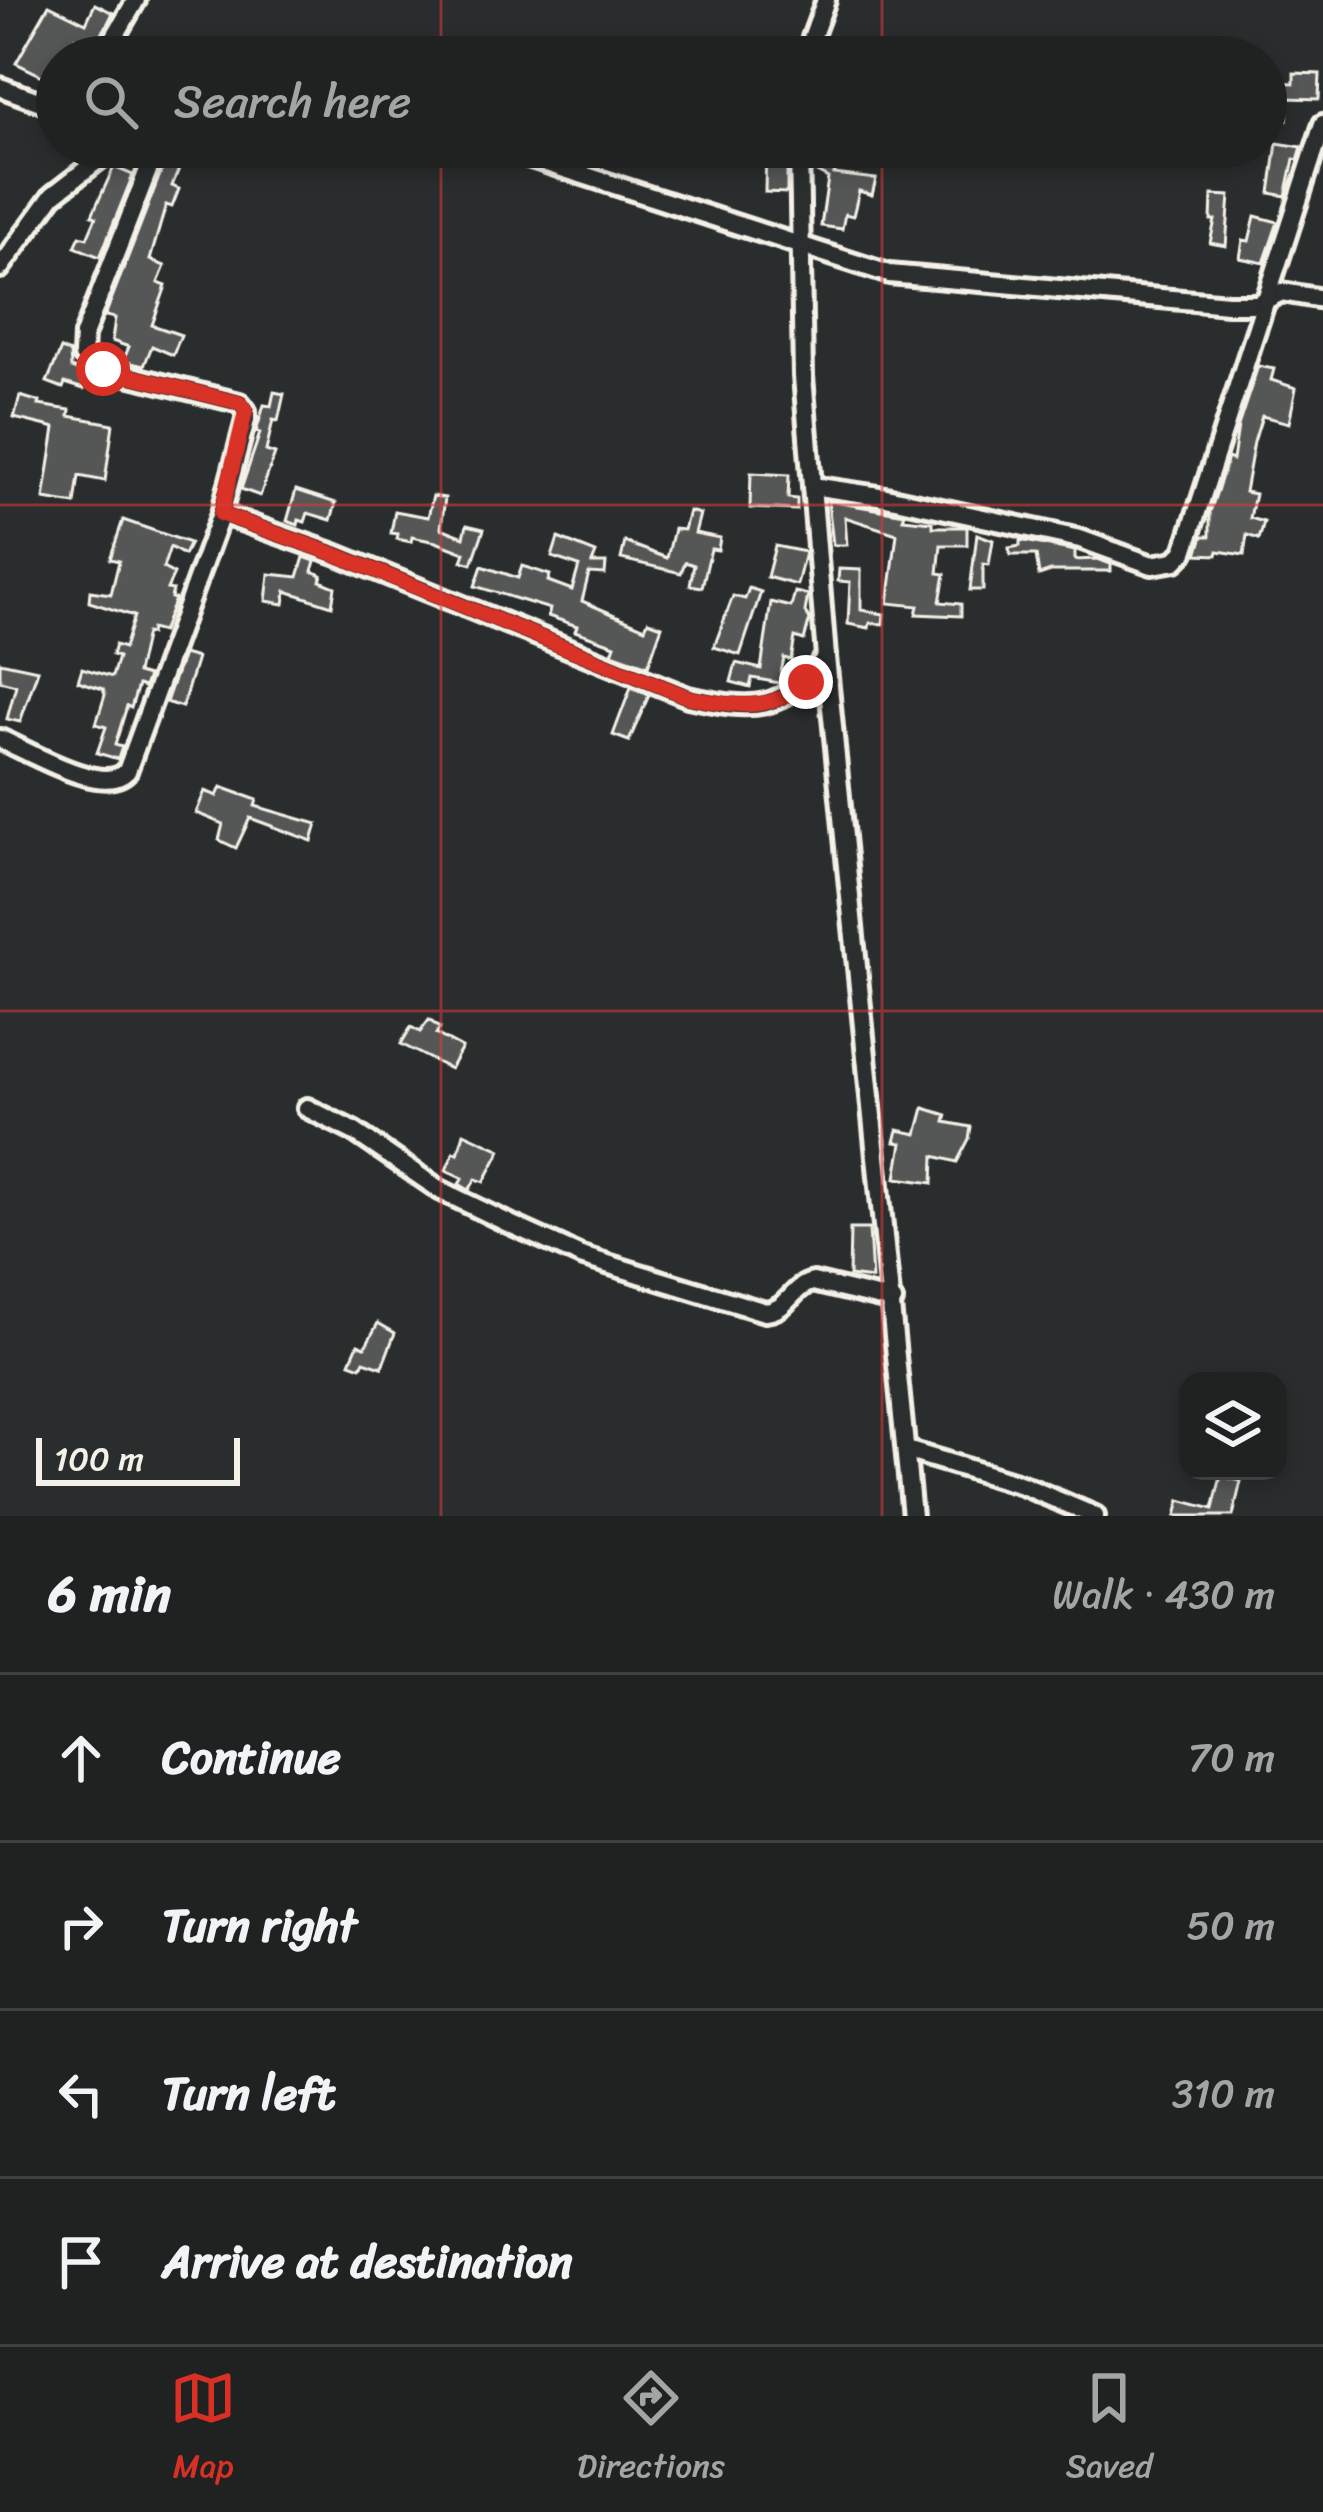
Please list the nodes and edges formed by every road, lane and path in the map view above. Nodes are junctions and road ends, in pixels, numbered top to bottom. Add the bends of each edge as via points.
1 (136, 0) edge
2 (826, 0) edge
3 (115, 36) edge
4 (813, 36) edge
5 (0, 87) edge
6 (36, 100) edge
7 (1323, 124) edge
8 (88, 168) edge
9 (150, 168) edge
10 (562, 168) edge
11 (800, 168) edge
12 (799, 245) junction
13 (0, 268) edge
14 (1323, 299) edge
15 (1267, 300) junction
16 (812, 486) junction
17 (221, 514) junction
18 (826, 657) junction
19 (0, 739) edge
20 (308, 1108) dead end
21 (893, 1300) junction
22 (906, 1450) junction
23 (1067, 1510) edge
24 (912, 1516) edge
25 (1095, 1516) edge

1 - 3 street
2 - 4 street
5 - 6 street
7 - 15 street
8 - 13 street via 53,195
9 - 17 street via 83,355 103,369 240,403 246,420
10 - 12 street
11 - 12 street
12 - 15 street via 912,277 1228,304
12 - 16 street
14 - 15 street via 1282,292
15 - 16 street via 1175,561 1152,565 1062,535
16 - 18 street
17 - 18 street via 688,697 743,706 778,700
17 - 19 street via 122,778 100,782
18 - 21 street
20 - 21 street via 440,1190 581,1256 765,1312 813,1282
21 - 22 street
22 - 23 street via 1022,1485
22 - 24 street
23 - 25 street

